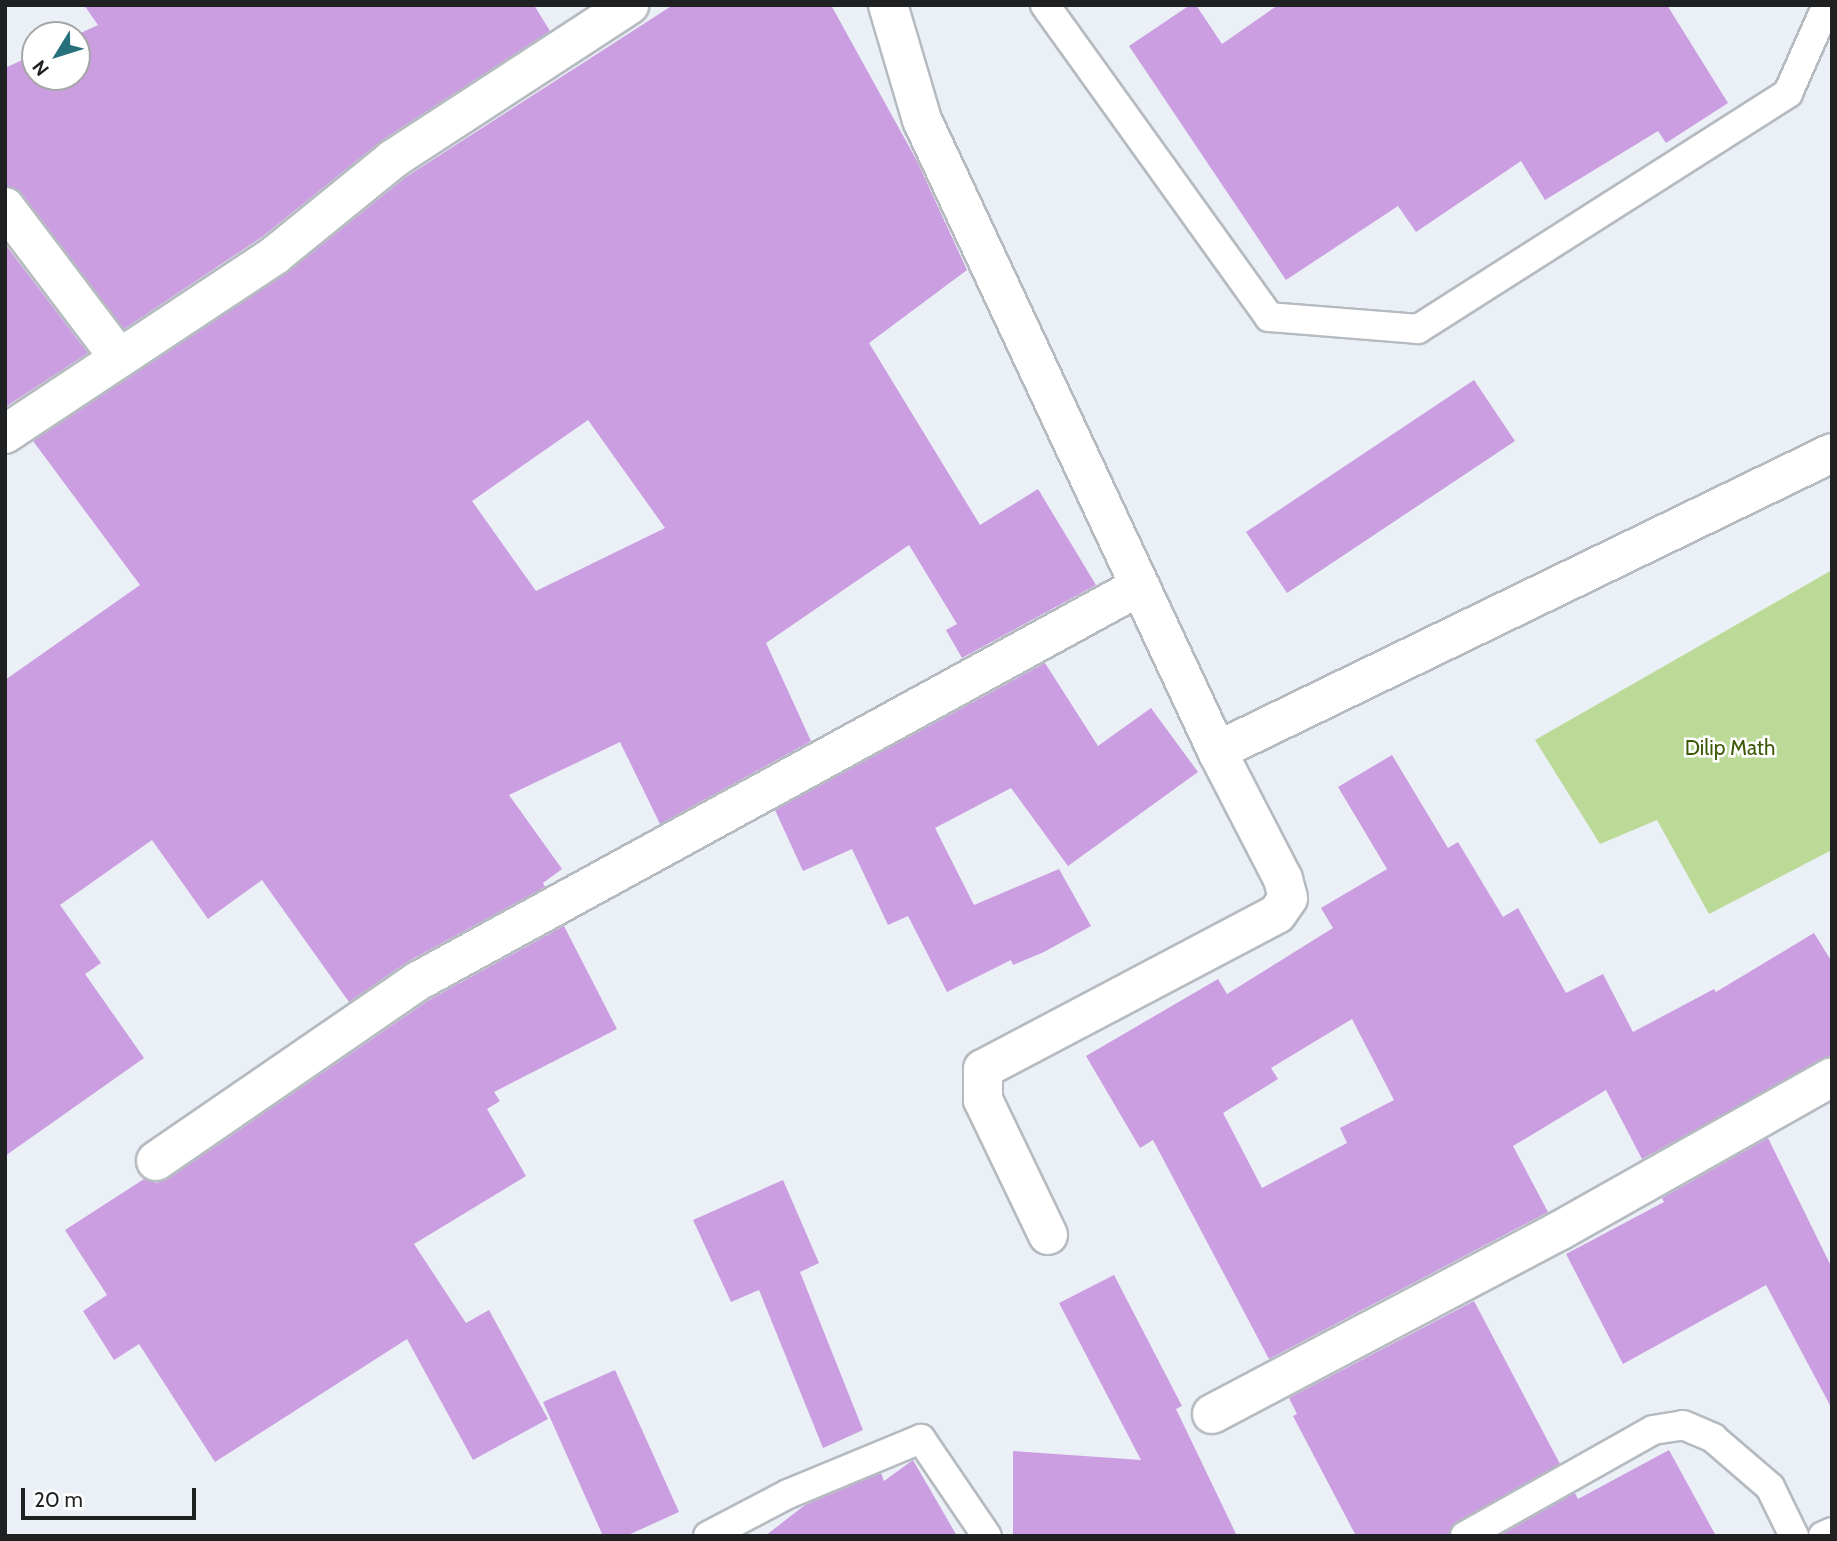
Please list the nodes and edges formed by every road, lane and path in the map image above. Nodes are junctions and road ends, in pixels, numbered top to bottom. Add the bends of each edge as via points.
1 (629, 5) edge
2 (888, 5) edge
3 (1045, 5) edge
4 (1827, 5) edge
5 (5, 207) edge
6 (119, 358) junction
7 (5, 434) edge
8 (1832, 453) edge
9 (1140, 586) junction
10 (1217, 751) junction
11 (1832, 1077) edge
12 (156, 1161) dead end
13 (1048, 1235) dead end
14 (1212, 1414) dead end
15 (1832, 1532) edge
16 (708, 1536) edge
17 (987, 1536) edge
18 (1465, 1536) edge
19 (1794, 1536) edge
20 (1823, 1536) edge

1 - 6 street via 393,159 275,255
2 - 9 street via 922,120
3 - 4 lane via 1269,317 1418,328 1788,93
5 - 6 street
6 - 7 street
8 - 10 street
9 - 10 street
9 - 12 street via 418,981
10 - 13 street via 1283,879 1288,898 1277,914 983,1069 983,1100
11 - 14 street via 1559,1231
15 - 20 lane
16 - 17 lane via 788,1494 921,1439
18 - 19 lane via 1653,1430 1683,1425 1713,1438 1770,1487

